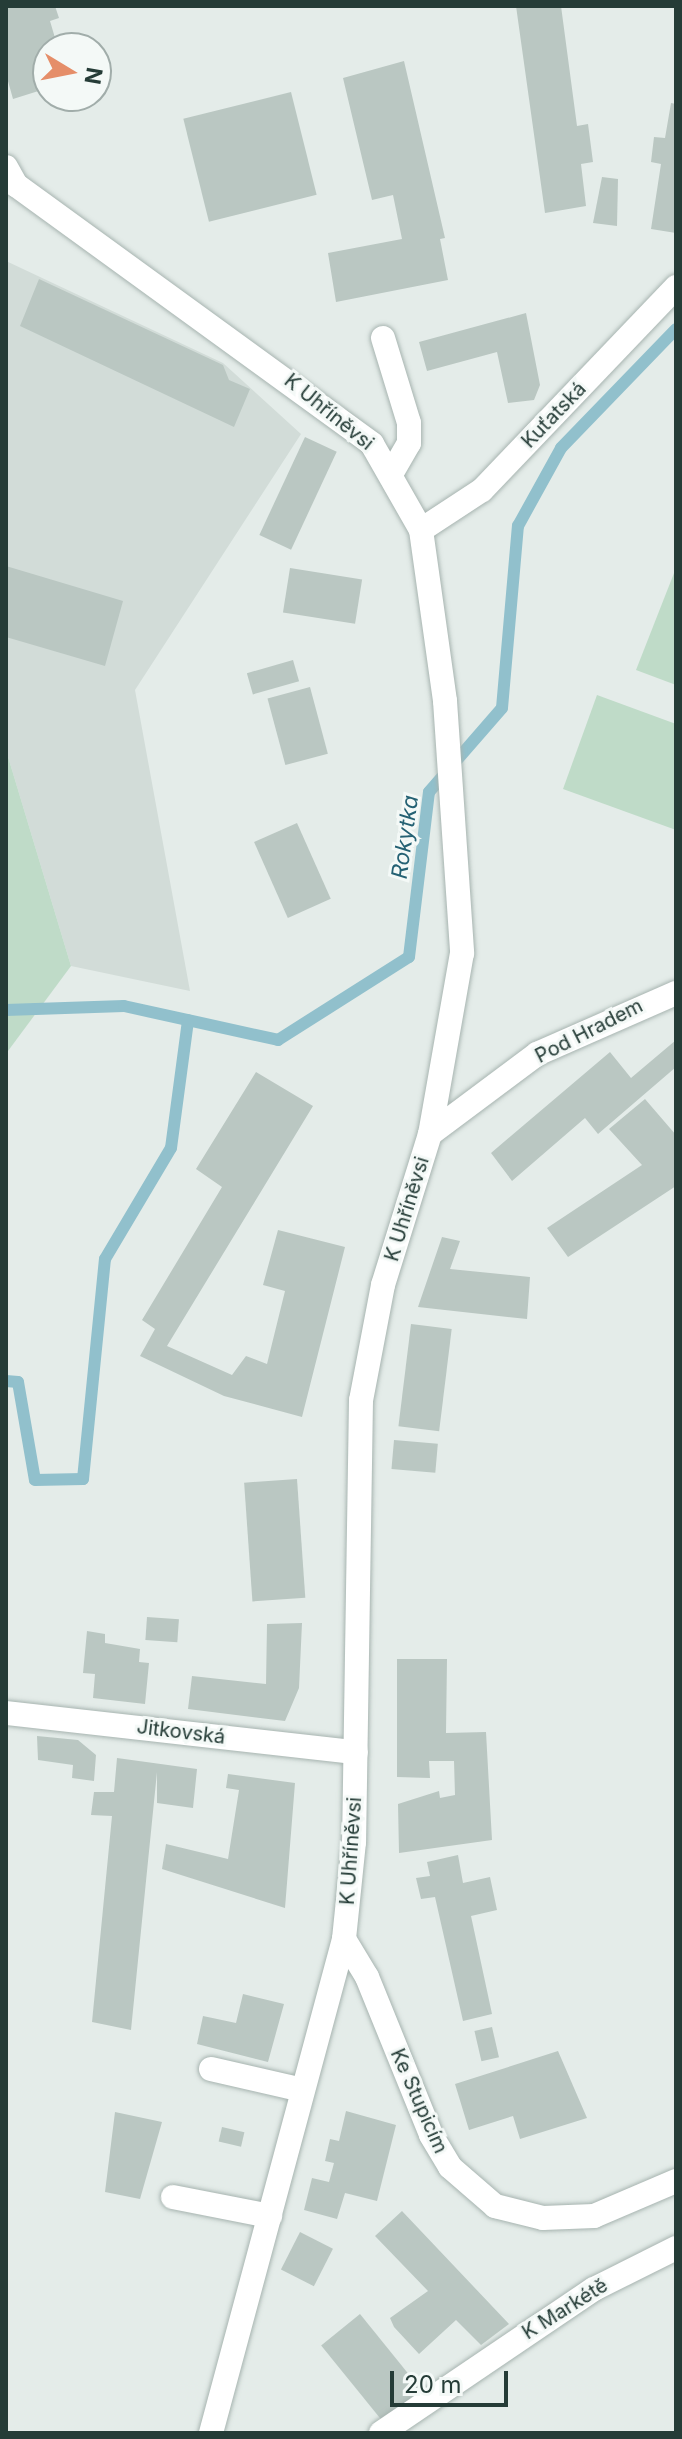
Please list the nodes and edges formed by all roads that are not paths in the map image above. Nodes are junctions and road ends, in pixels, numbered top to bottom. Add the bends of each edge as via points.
1 (9, 179) edge
2 (676, 287) edge
3 (383, 338) dead end
4 (393, 471) junction
5 (421, 530) junction
6 (676, 993) edge
7 (430, 1134) junction
8 (6, 1713) edge
9 (356, 1752) junction
10 (344, 1939) junction
11 (211, 2069) dead end
12 (303, 2090) junction
13 (676, 2181) edge
14 (173, 2197) dead end
15 (270, 2216) junction
16 (676, 2248) edge
17 (211, 2433) edge
18 (381, 2433) edge

1 - 4 street, K Uhříněvsi via 346,420
2 - 5 street, Kuťatská via 482,490
3 - 4 street via 409,423 409,443
4 - 5 street, K Uhříněvsi
5 - 7 street, K Uhříněvsi via 445,701 462,953
6 - 7 street, Pod Hradem via 537,1054
7 - 9 street, K Uhříněvsi via 383,1285 361,1400
8 - 9 street, Jitkovská
9 - 10 street, K Uhříněvsi
10 - 12 street, K Uhříněvsi
10 - 13 street, Ke Stupicím via 367,1977 431,2135 450,2167 495,2206 543,2218 594,2216
11 - 12 street
12 - 15 street, K Uhříněvsi
14 - 15 street
15 - 17 street, K Uhříněvsi
16 - 18 street, K Markétě via 594,2289

